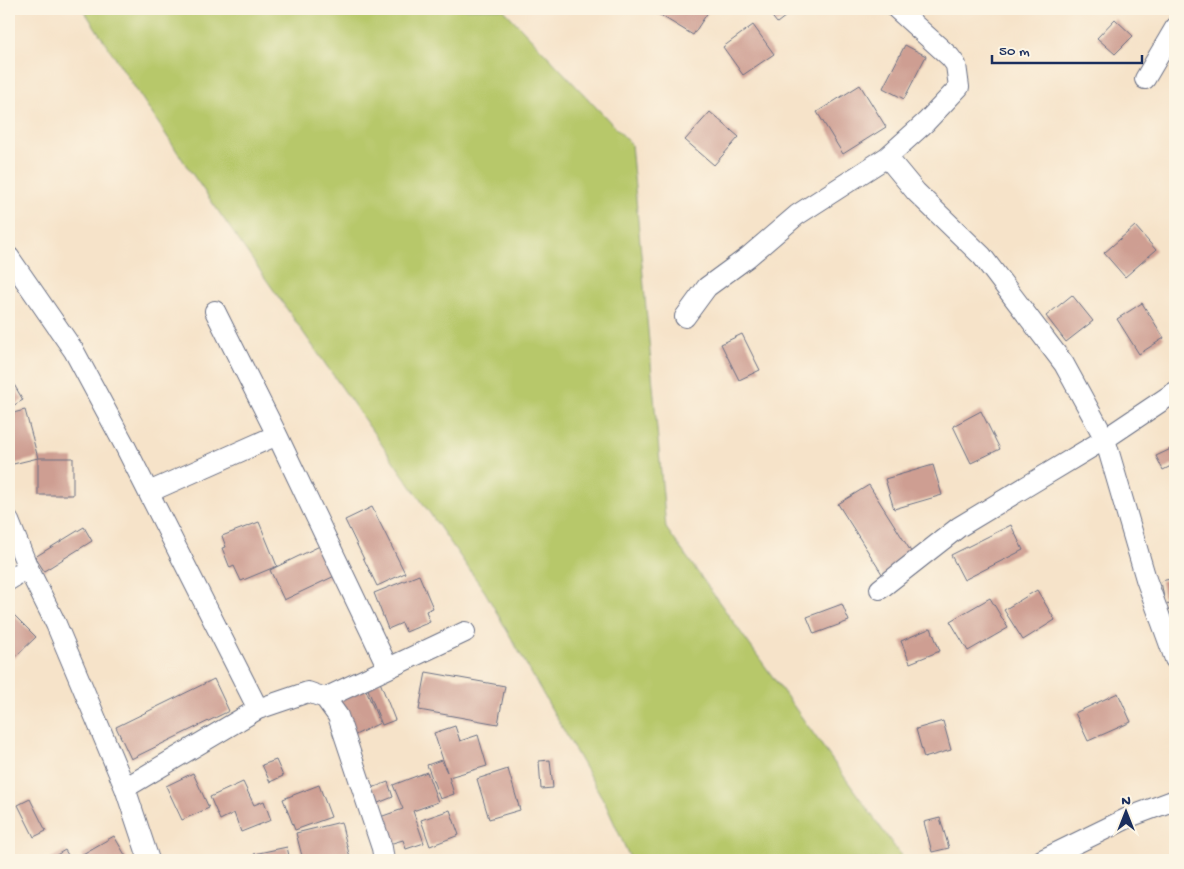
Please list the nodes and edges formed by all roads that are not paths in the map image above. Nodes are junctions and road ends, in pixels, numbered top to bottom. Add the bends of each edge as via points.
1 (897, 9) edge
2 (1175, 28) edge
3 (1146, 79) dead end
4 (887, 157) junction
5 (10, 261) edge
6 (214, 311) dead end
7 (685, 317) dead end
8 (1175, 392) edge
9 (277, 435) junction
10 (1105, 439) junction
11 (149, 492) junction
12 (9, 520) edge
13 (28, 568) junction
14 (9, 580) edge
15 (880, 589) dead end
16 (465, 632) dead end
17 (1175, 659) edge
18 (388, 668) junction
19 (325, 698) junction
20 (258, 709) junction
21 (125, 788) junction
22 (1175, 800) edge
23 (149, 860) edge
24 (384, 860) edge
25 (1042, 860) edge

1 - 4 street via 950,56 956,65 959,87
2 - 3 street
4 - 7 street via 797,215 707,287
4 - 10 street via 916,192 982,256 1064,364
5 - 11 street via 74,352
6 - 9 street
8 - 10 street
9 - 11 street
9 - 18 street
10 - 15 street via 958,527
10 - 17 street via 1146,579
11 - 20 street
12 - 13 street
13 - 14 street
13 - 21 street via 56,624
16 - 18 street
18 - 19 street
19 - 20 street via 308,692
19 - 24 street via 338,716
20 - 21 street
21 - 23 street
22 - 25 street via 1132,816

